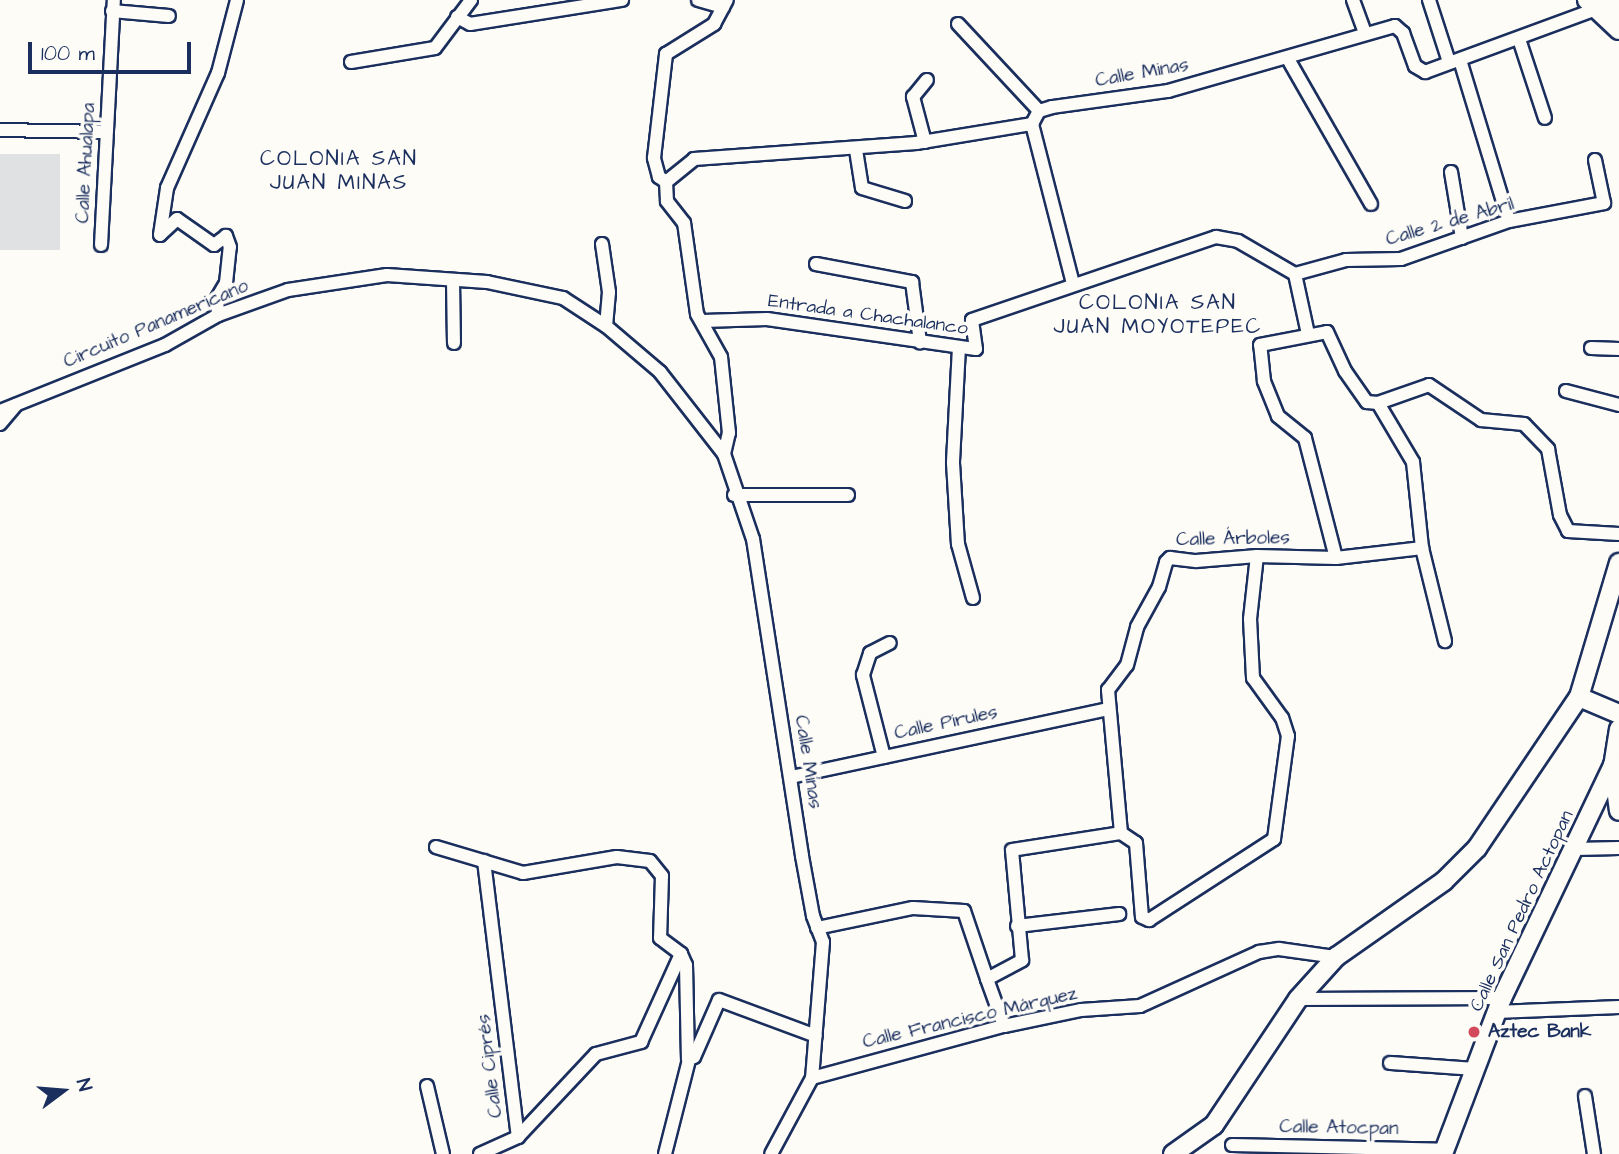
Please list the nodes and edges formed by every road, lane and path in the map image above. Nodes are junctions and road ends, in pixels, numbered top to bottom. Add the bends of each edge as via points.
1 (237, 0) edge
2 (471, 0) edge
3 (622, 0) edge
4 (698, 0) edge
5 (1353, 0) edge
6 (1429, 0) edge
7 (1598, 3) edge
8 (725, 4) edge
9 (113, 6) edge
10 (1619, 10) edge
11 (169, 16) dead end
12 (457, 17) junction
13 (958, 24) dead end
14 (1619, 30) edge
15 (1366, 33) junction
16 (1519, 39) junction
17 (1288, 59) junction
18 (1455, 61) junction
19 (351, 62) dead end
20 (927, 80) dead end
21 (1039, 111) junction
22 (1545, 118) dead end
23 (1032, 124) junction
24 (0, 130) edge
25 (106, 132) junction
26 (925, 142) junction
27 (856, 150) junction
28 (1595, 160) dead end
29 (1451, 172) dead end
30 (666, 182) junction
31 (1619, 200) edge
32 (905, 201) dead end
33 (1604, 203) junction
34 (1371, 204) dead end
35 (1509, 221) junction
36 (1462, 238) junction
37 (603, 244) dead end
38 (101, 245) dead end
39 (816, 264) dead end
40 (1295, 274) junction
41 (453, 281) junction
42 (1073, 284) junction
43 (218, 315) junction
44 (703, 321) junction
45 (606, 326) junction
46 (1308, 334) junction
47 (920, 342) junction
48 (454, 343) dead end
49 (959, 347) junction
50 (1591, 348) dead end
51 (1619, 349) edge
52 (1566, 391) dead end
53 (1378, 403) junction
54 (16, 405) junction
55 (1619, 405) edge
56 (0, 411) edge
57 (0, 424) edge
58 (724, 454) junction
59 (734, 495) junction
60 (848, 495) dead end
61 (1619, 534) edge
62 (1422, 548) junction
63 (1257, 556) junction
64 (1336, 558) junction
65 (1619, 563) edge
66 (973, 598) dead end
67 (1445, 641) dead end
68 (890, 643) dead end
69 (1579, 697) junction
70 (1109, 709) junction
71 (1619, 714) edge
72 (1619, 729) edge
73 (884, 757) junction
74 (1613, 765) junction
75 (791, 777) junction
76 (1619, 811) edge
77 (1121, 833) junction
78 (436, 847) dead end
79 (1619, 848) edge
80 (1575, 849) junction
81 (484, 860) junction
82 (1119, 915) dead end
83 (1017, 926) junction
84 (817, 928) junction
85 (681, 954) junction
86 (1336, 957) junction
87 (986, 979) junction
88 (1298, 999) junction
89 (1499, 1005) junction
90 (1619, 1007) edge
91 (1004, 1026) junction
92 (816, 1036) junction
93 (689, 1060) junction
94 (1390, 1063) dead end
95 (1476, 1069) junction
96 (812, 1078) junction
97 (427, 1086) dead end
98 (1585, 1096) dead end
99 (518, 1137) junction
100 (1232, 1144) dead end
101 (1447, 1149) edge
102 (443, 1154) edge
103 (480, 1154) edge
104 (516, 1154) edge
105 (665, 1154) edge
106 (771, 1154) edge
107 (1173, 1154) edge
108 (1594, 1154) edge

1 - 43 street via 218,73 167,188 160,235 177,219 214,245 226,236 230,247 226,283 217,298
2 - 12 street
3 - 12 street via 470,24
4 - 8 street
5 - 15 street
6 - 18 street
7 - 10 street
7 - 14 street
7 - 16 street, Calle Minas
8 - 30 street via 713,24 675,44 661,66 654,158 659,177
9 - 11 street
9 - 25 street, Calle Ahualapa
12 - 19 street via 435,48
13 - 21 street
15 - 17 street, Calle Minas
15 - 18 street, Calle Minas via 1400,29 1419,71
16 - 18 street, Calle Minas
16 - 22 street
17 - 21 street, Calle Minas via 1168,91
17 - 34 street
18 - 35 street
20 - 26 street via 913,97
21 - 23 street
23 - 26 street
23 - 42 street
24 - 25 street
25 - 38 street, Calle Ahualapa
26 - 27 street
27 - 30 street via 694,159
27 - 32 street via 862,188
28 - 33 street
29 - 36 street
30 - 44 street via 667,201 684,223 694,300
31 - 33 street, Calle 2 de Abril
33 - 35 street, Calle 2 de Abril
35 - 36 street, Calle 2 de Abril
36 - 40 street, Calle 2 de Abril via 1394,260 1346,260
37 - 45 street via 609,292
39 - 47 street via 912,282
40 - 42 street via 1238,241 1216,237
40 - 46 street
41 - 43 street, Circuito Panamericano via 387,275 350,279 288,290
41 - 45 street, Circuito Panamericano via 519,287 563,298
41 - 48 street
42 - 49 street, Entrada a Chachalanco via 972,320 976,349
43 - 54 street, Circuito Panamericano via 165,345
44 - 47 street, Entrada a Chachalanco via 767,319
44 - 58 street via 723,368 729,433
45 - 58 street, Circuito Panamericano via 660,372
46 - 53 street via 1327,332 1359,393 1367,402
46 - 64 street via 1260,345 1264,381 1278,416 1305,438
47 - 49 street, Entrada a Chachalanco
49 - 66 street via 953,463 958,544
50 - 51 street
52 - 55 street
53 - 61 street via 1429,385 1481,420 1524,424 1548,449 1560,515 1568,531
53 - 62 street via 1413,462
54 - 56 street, Circuito Panamericano
54 - 57 street
58 - 59 street, Calle Minas
59 - 60 street
59 - 75 street, Calle Minas via 752,539
62 - 64 street, Calle Árboles
62 - 67 street
63 - 64 street, Calle Árboles
63 - 70 street, Calle Árboles via 1196,561 1170,558 1166,562 1159,587 1137,627 1127,664 1108,690
63 - 77 street via 1251,597 1252,678 1282,718 1288,736 1274,839 1149,920 1142,917 1136,842
65 - 69 street
68 - 73 street via 870,653 863,675
69 - 71 street
69 - 86 street via 1462,865
70 - 73 street, Calle Pirules
70 - 77 street
72 - 74 street
73 - 75 street, Calle Pirules
74 - 76 street
74 - 80 street, Calle San Pedro Actopan
75 - 84 street, Calle Minas
77 - 83 street via 1012,850
78 - 81 street
79 - 80 street
80 - 89 street, Calle San Pedro Actopan
81 - 85 street via 523,873 607,858 650,861 663,876 660,939
81 - 99 street, Calle Ciprés
82 - 83 street
83 - 87 street via 1022,960
84 - 87 street via 913,908 964,911
84 - 92 street, Calle Minas via 824,957
85 - 93 street via 687,965 685,1054
85 - 99 street, Calle Ciprés via 641,1042 596,1054
86 - 88 street
86 - 91 street, Calle Francisco Márquez via 1269,950 1140,1006 1082,1010
87 - 91 street
88 - 89 street
88 - 107 street via 1214,1125
89 - 90 street
89 - 95 street, Calle San Pedro Actopan
91 - 96 street, Calle Francisco Márquez
92 - 93 street via 719,1000
92 - 96 street, Calle Minas
93 - 105 street
94 - 95 street
95 - 101 street, Calle San Pedro Actopan
96 - 106 street
97 - 102 street
98 - 108 street
99 - 103 street
99 - 104 street
100 - 101 street, Calle Atocpan

